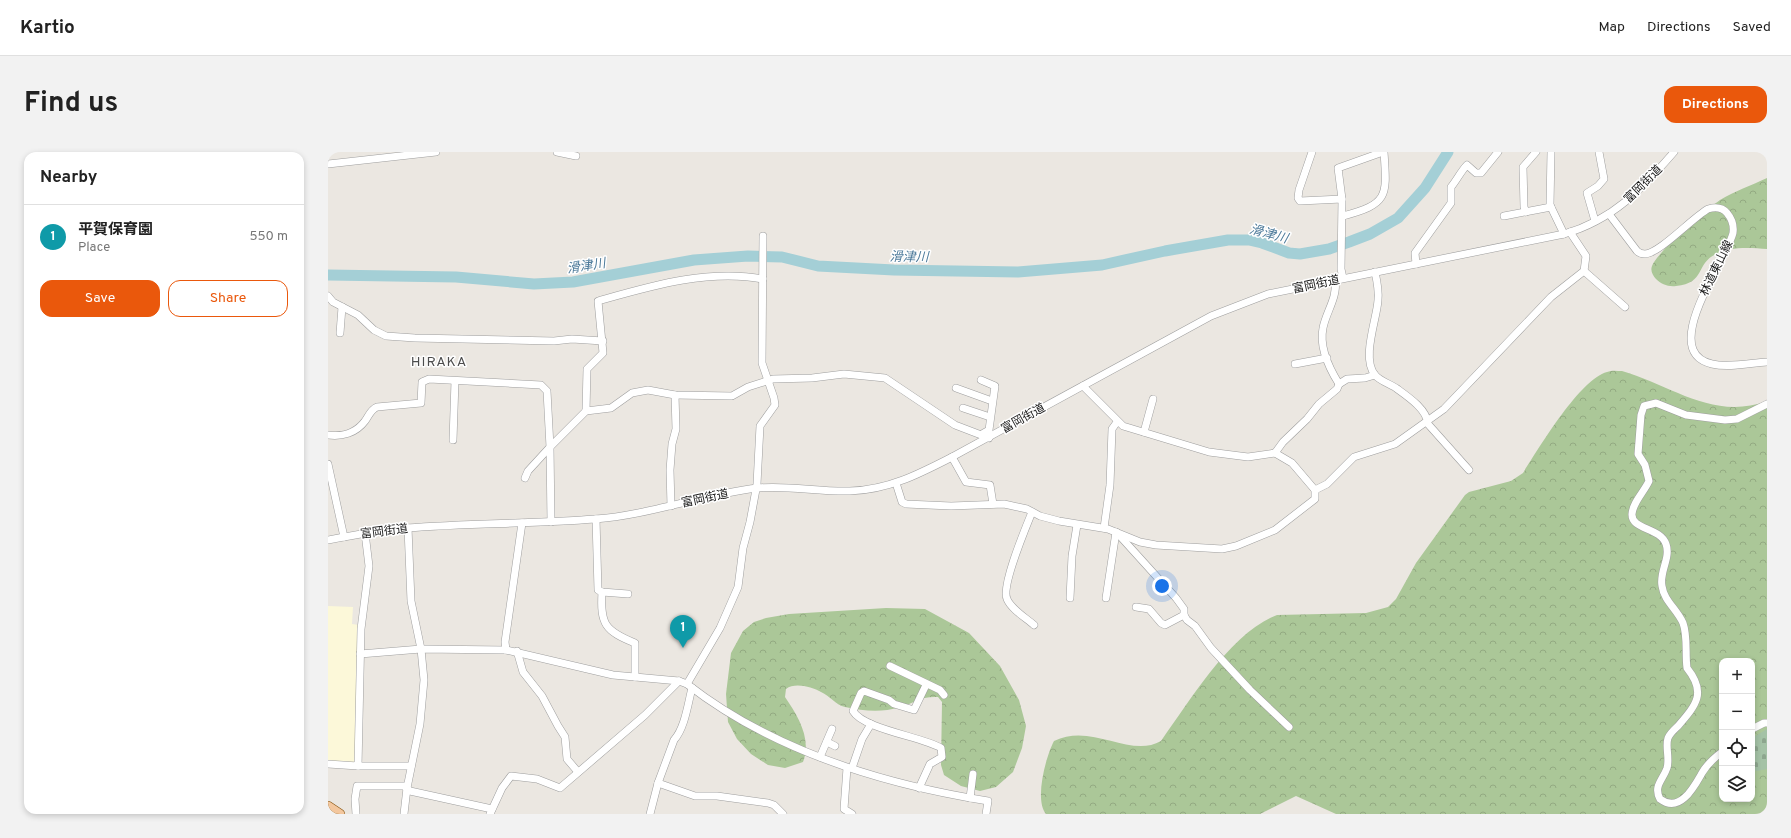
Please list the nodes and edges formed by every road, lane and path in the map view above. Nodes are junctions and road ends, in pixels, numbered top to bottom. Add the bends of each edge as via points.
1 (436, 152) edge
2 (557, 152) edge
3 (1312, 152) edge
4 (1384, 152) edge
5 (1498, 152) edge
6 (1536, 152) edge
7 (1551, 152) edge
8 (1599, 152) edge
9 (1674, 152) edge
10 (576, 156) dead end
11 (328, 164) edge
12 (1342, 199) junction
13 (1551, 207) junction
14 (1526, 212) junction
15 (1609, 214) junction
16 (1504, 216) dead end
17 (1343, 218) junction
18 (1595, 221) junction
19 (1567, 233) junction
20 (763, 237) dead end
21 (1416, 264) junction
22 (1584, 271) junction
23 (1375, 272) junction
24 (763, 278) junction
25 (1343, 278) junction
26 (1335, 280) junction
27 (328, 296) edge
28 (342, 307) junction
29 (1625, 307) dead end
30 (340, 333) dead end
31 (603, 341) junction
32 (1327, 358) junction
33 (1767, 362) edge
34 (1295, 364) dead end
35 (1375, 375) junction
36 (768, 380) junction
37 (981, 380) dead end
38 (455, 381) junction
39 (1339, 384) junction
40 (1084, 386) junction
41 (956, 388) dead end
42 (675, 395) junction
43 (1153, 399) dead end
44 (992, 401) junction
45 (1767, 404) edge
46 (963, 408) dead end
47 (586, 411) junction
48 (990, 417) junction
49 (1428, 420) junction
50 (1117, 422) junction
51 (1144, 432) junction
52 (328, 435) edge
53 (986, 436) junction
54 (453, 440) dead end
55 (550, 447) junction
56 (1275, 453) junction
57 (952, 457) junction
58 (328, 464) edge
59 (1469, 470) dead end
60 (525, 478) dead end
61 (896, 483) junction
62 (756, 488) junction
63 (1316, 490) junction
64 (994, 504) junction
65 (671, 506) junction
66 (1032, 512) junction
67 (596, 519) junction
68 (551, 522) junction
69 (522, 523) junction
70 (1077, 525) junction
71 (408, 528) junction
72 (1104, 528) junction
73 (1116, 532) junction
74 (365, 533) junction
75 (344, 537) junction
76 (328, 540) edge
77 (602, 592) junction
78 (628, 594) dead end
79 (1070, 598) dead end
80 (1106, 598) dead end
81 (1136, 608) dead end
82 (1184, 615) junction
83 (1034, 625) dead end
84 (421, 649) junction
85 (506, 650) junction
86 (517, 651) junction
87 (360, 654) junction
88 (890, 666) dead end
89 (635, 677) junction
90 (679, 681) junction
91 (926, 685) junction
92 (690, 686) junction
93 (944, 695) dead end
94 (1767, 723) edge
95 (871, 724) junction
96 (1289, 727) dead end
97 (1755, 728) edge
98 (832, 729) dead end
99 (827, 742) junction
100 (835, 746) dead end
101 (1719, 754) edge
102 (820, 757) junction
103 (328, 764) edge
104 (358, 766) junction
105 (411, 766) junction
106 (850, 768) junction
107 (578, 772) junction
108 (973, 774) dead end
109 (658, 783) junction
110 (407, 788) junction
111 (919, 788) junction
112 (970, 798) junction
113 (328, 806) edge
114 (491, 812) edge
115 (340, 814) edge
116 (356, 814) edge
117 (404, 814) edge
118 (650, 814) edge
119 (783, 814) edge
120 (852, 814) edge
121 (986, 814) edge

1 - 11 street
2 - 10 street
3 - 12 street via 1298,190 1298,198 1300,201
4 - 12 street via 1338,168
4 - 17 street via 1384,194 1374,206
5 - 21 street via 1481,173 1476,173 1467,165 1465,167 1451,187 1451,203 1416,253
6 - 14 street via 1523,168
7 - 13 street
8 - 18 street via 1604,179 1587,193
9 - 15 street, 富岡街道 via 1646,185
12 - 17 street
13 - 14 street
13 - 19 street
14 - 16 street
15 - 18 street, 富岡街道
15 - 33 street, 林道東山線 via 1636,251 1646,254 1708,209 1717,208 1726,212 1733,223 1733,234 1699,304 1693,326 1693,348 1701,358 1712,364
17 - 25 street
18 - 19 street, 富岡街道
19 - 21 street, 富岡街道
19 - 22 street via 1586,256
20 - 24 street
21 - 23 street, 富岡街道
22 - 29 street
22 - 49 street via 1551,298 1444,409
23 - 25 street, 富岡街道
23 - 35 street via 1378,300 1369,342 1371,366
24 - 31 street via 716,277 681,280 598,301
24 - 36 street via 762,363
25 - 26 street, 富岡街道
26 - 32 street via 1333,300 1323,328 1323,344
26 - 40 street, 富岡街道 via 1268,294 1229,308
27 - 28 street
28 - 30 street
28 - 31 street via 386,336
31 - 47 street via 603,353 587,369
32 - 34 street
32 - 39 street
35 - 39 street via 1347,379
35 - 49 street via 1423,410
36 - 42 street via 732,396
36 - 53 street via 844,374 885,378 955,425
36 - 62 street via 775,405 760,426
37 - 44 street via 995,386
38 - 52 street via 425,380 421,403 377,407 363,424 348,434
38 - 54 street
38 - 55 street via 544,386 547,391
39 - 56 street
40 - 50 street
40 - 53 street, 富岡街道
41 - 44 street
42 - 47 street via 648,390 632,393 611,408
42 - 65 street via 676,428 670,470
43 - 51 street
44 - 48 street
45 - 101 street via 1732,420 1686,415 1656,403 1644,406 1640,415 1638,454 1645,465 1649,481 1632,514 1634,521 1640,526 1660,534 1666,545 1667,556 1661,586 1667,601 1683,624 1687,645 1687,668 1698,689 1695,705 1669,736 1667,767 1657,790 1660,799 1669,804 1684,800 1711,761
46 - 48 street
47 - 55 street
48 - 53 street
49 - 59 street via 1428,424
49 - 63 street via 1395,444 1354,457 1326,484
50 - 51 street
50 - 72 street via 1112,429 1110,485
51 - 56 street via 1209,452 1248,457
53 - 57 street, 富岡街道
55 - 60 street via 528,471
55 - 68 street
56 - 63 street via 1292,462
57 - 61 street, 富岡街道
57 - 64 street via 966,482 990,485
58 - 75 street
61 - 62 street, 富岡街道 via 870,490 850,491
61 - 64 street via 902,502 906,504
62 - 65 street, 富岡街道
62 - 92 street via 737,591
63 - 73 street via 1315,498 1280,526 1228,548 1156,545 1140,542
64 - 66 street via 1004,504
65 - 67 street, 富岡街道
66 - 70 street via 1049,519
66 - 83 street via 1023,530 1006,595 1009,602
67 - 68 street, 富岡街道
67 - 77 street via 598,590
68 - 69 street, 富岡街道
69 - 71 street, 富岡街道
69 - 85 street
70 - 72 street
70 - 79 street via 1072,556
71 - 74 street, 富岡街道
71 - 84 street via 411,601
72 - 73 street
73 - 80 street
73 - 82 street via 1176,598 1184,609
74 - 75 street, 富岡街道
74 - 87 street via 369,566 360,629
75 - 76 street, 富岡街道
77 - 78 street
77 - 89 street via 602,616 609,628 635,643
81 - 82 street via 1148,609 1165,625
82 - 96 street via 1226,664
84 - 85 street
84 - 87 street
84 - 105 street via 424,670 422,706
85 - 86 street
86 - 89 street via 575,667
86 - 107 street via 523,672 542,696 565,737 568,759
87 - 104 street
88 - 91 street
89 - 90 street
90 - 92 street
90 - 107 street via 645,715
91 - 93 street via 940,690
91 - 95 street via 914,710 867,691 861,693 854,711
92 - 102 street via 742,721
92 - 109 street via 682,722
94 - 97 street
95 - 106 street
95 - 111 street via 941,748 942,757 930,764
98 - 99 street
99 - 100 street
99 - 102 street
102 - 106 street
103 - 104 street
104 - 105 street
105 - 110 street
106 - 111 street
106 - 120 street via 844,809
107 - 114 street via 560,788 537,778 511,776 502,788
108 - 112 street
109 - 118 street
109 - 119 street via 695,796 717,796 768,803
110 - 114 street via 410,791
110 - 116 street via 357,786
110 - 117 street
111 - 112 street
112 - 121 street via 988,801
113 - 115 main road

